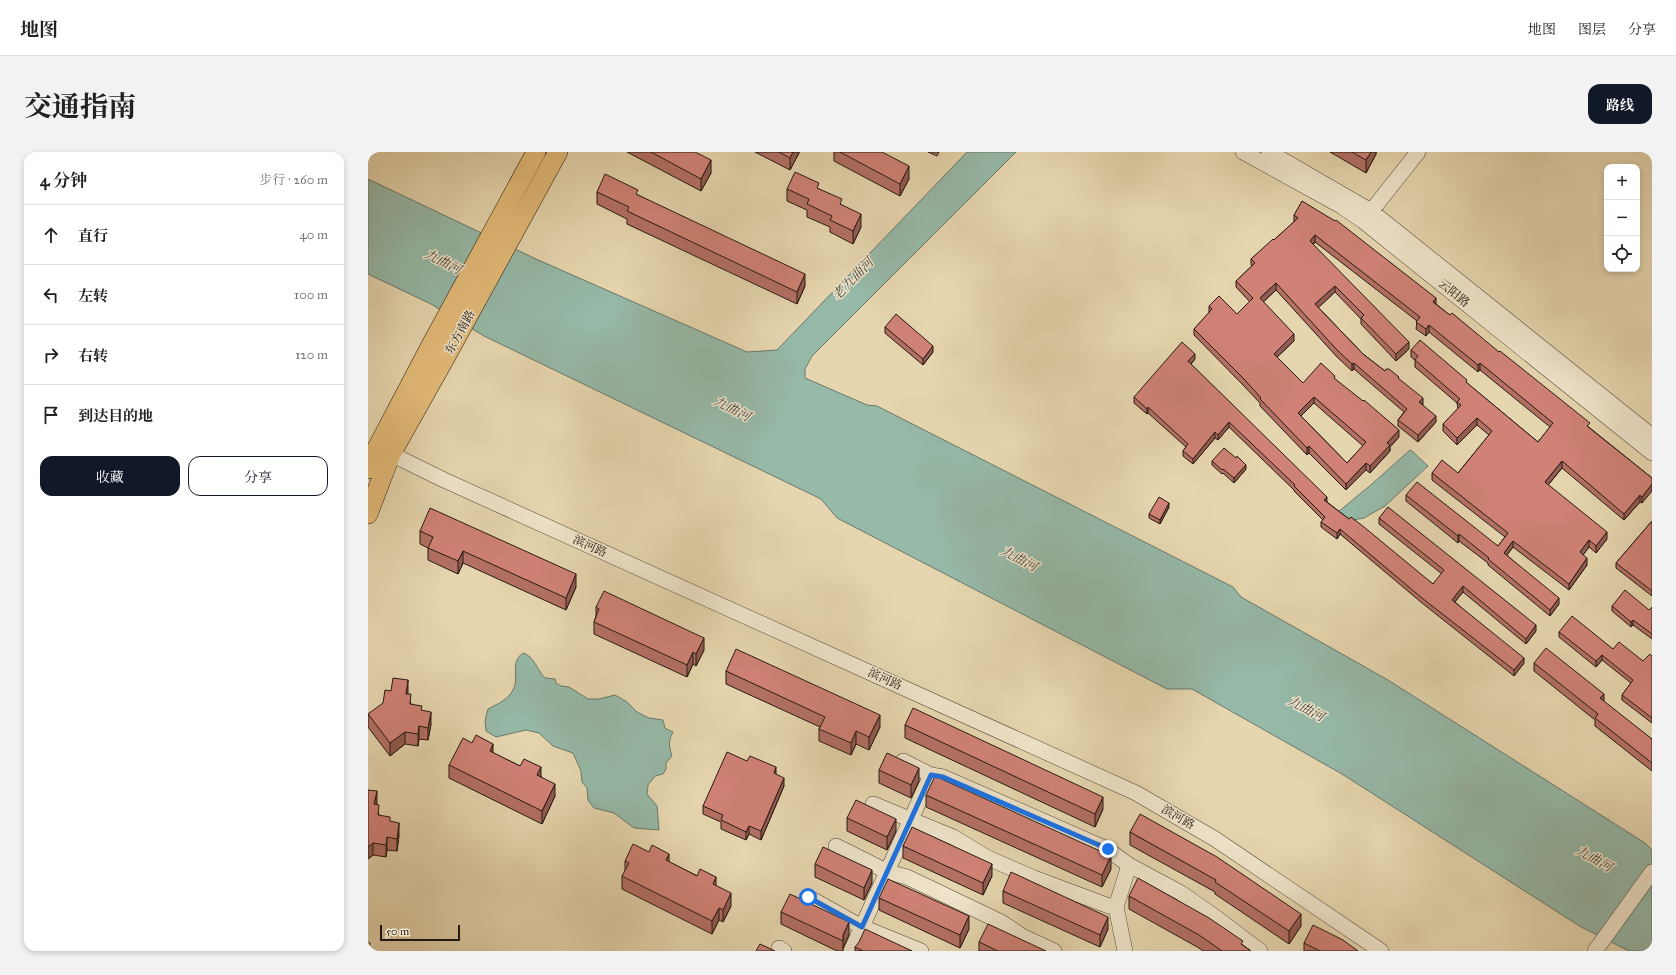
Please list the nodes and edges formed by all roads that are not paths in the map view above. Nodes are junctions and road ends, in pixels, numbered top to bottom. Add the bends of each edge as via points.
1 (536, 152) edge
2 (558, 152) edge
3 (1243, 152) edge
4 (1270, 152) edge
5 (1418, 152) edge
6 (1367, 216) junction
7 (437, 354) junction
8 (1652, 436) edge
9 (378, 450) edge
10 (1652, 453) edge
11 (368, 469) edge
12 (368, 514) edge
13 (903, 760) edge
14 (931, 775) junction
15 (873, 804) dead end
16 (912, 820) junction
17 (836, 846) dead end
18 (1129, 865) junction
19 (888, 872) junction
20 (1652, 872) edge
21 (808, 897) dead end
22 (1116, 907) junction
23 (862, 927) junction
24 (1595, 950) edge
25 (851, 951) edge
26 (921, 951) edge
27 (1054, 951) edge
28 (1125, 951) edge
29 (1260, 951) edge
30 (1381, 951) edge

1 - 7 main road, 东方南路 via 510,200
2 - 7 main road, 东方南路 via 527,209
3 - 6 street, 云阳路 via 1341,206
4 - 6 street, 云阳路
5 - 6 street
6 - 8 street, 云阳路
6 - 10 street, 云阳路
7 - 9 main road, 东方南路
9 - 11 main road, 东方南路
9 - 12 main road, 东方南路
9 - 30 street, 滨河路 via 1136,793 1215,839
13 - 14 street
14 - 16 street
14 - 18 street via 943,777 1108,849
15 - 16 street
16 - 19 street
16 - 22 street via 953,837 988,858 1034,878
17 - 19 street
18 - 22 street
18 - 29 street via 1181,893
19 - 23 street
19 - 27 street via 907,877 1001,922 1022,936
20 - 24 street
21 - 23 street
22 - 28 street
23 - 25 street
23 - 26 street

